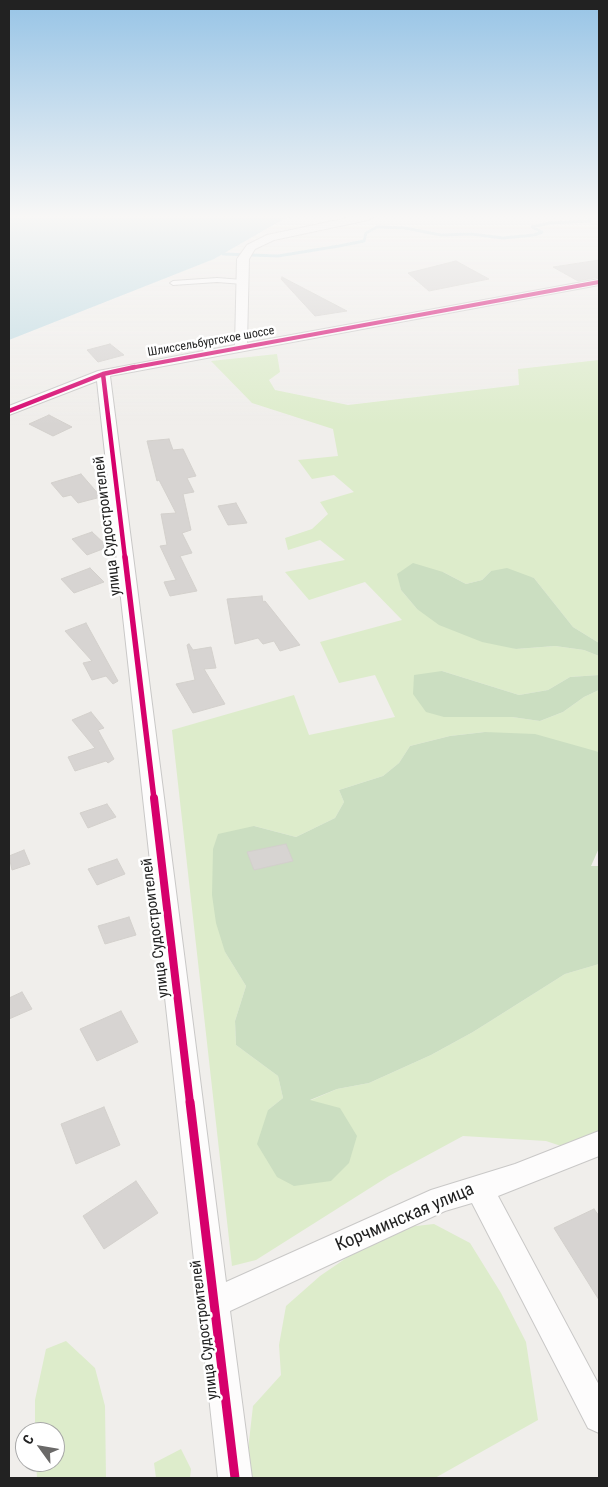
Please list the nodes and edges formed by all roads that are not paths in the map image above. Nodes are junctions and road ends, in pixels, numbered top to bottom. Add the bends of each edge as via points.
1 (243, 286) edge
2 (576, 286) edge
3 (241, 349) junction
4 (103, 374) junction
5 (9, 411) edge
6 (599, 1143) edge
7 (478, 1187) junction
8 (214, 1303) junction
9 (599, 1417) edge
10 (235, 1478) edge

1 - 3 street
2 - 3 street, Шлиссельбургское шоссе
3 - 4 street, Шлиссельбургское шоссе
4 - 5 street, Шлиссельбургское шоссе
4 - 8 street, улица Судостроителей
6 - 7 street, Корчминская улица via 516,1177
7 - 8 street, Корчминская улица via 442,1199
7 - 9 street
8 - 10 street, улица Судостроителей

